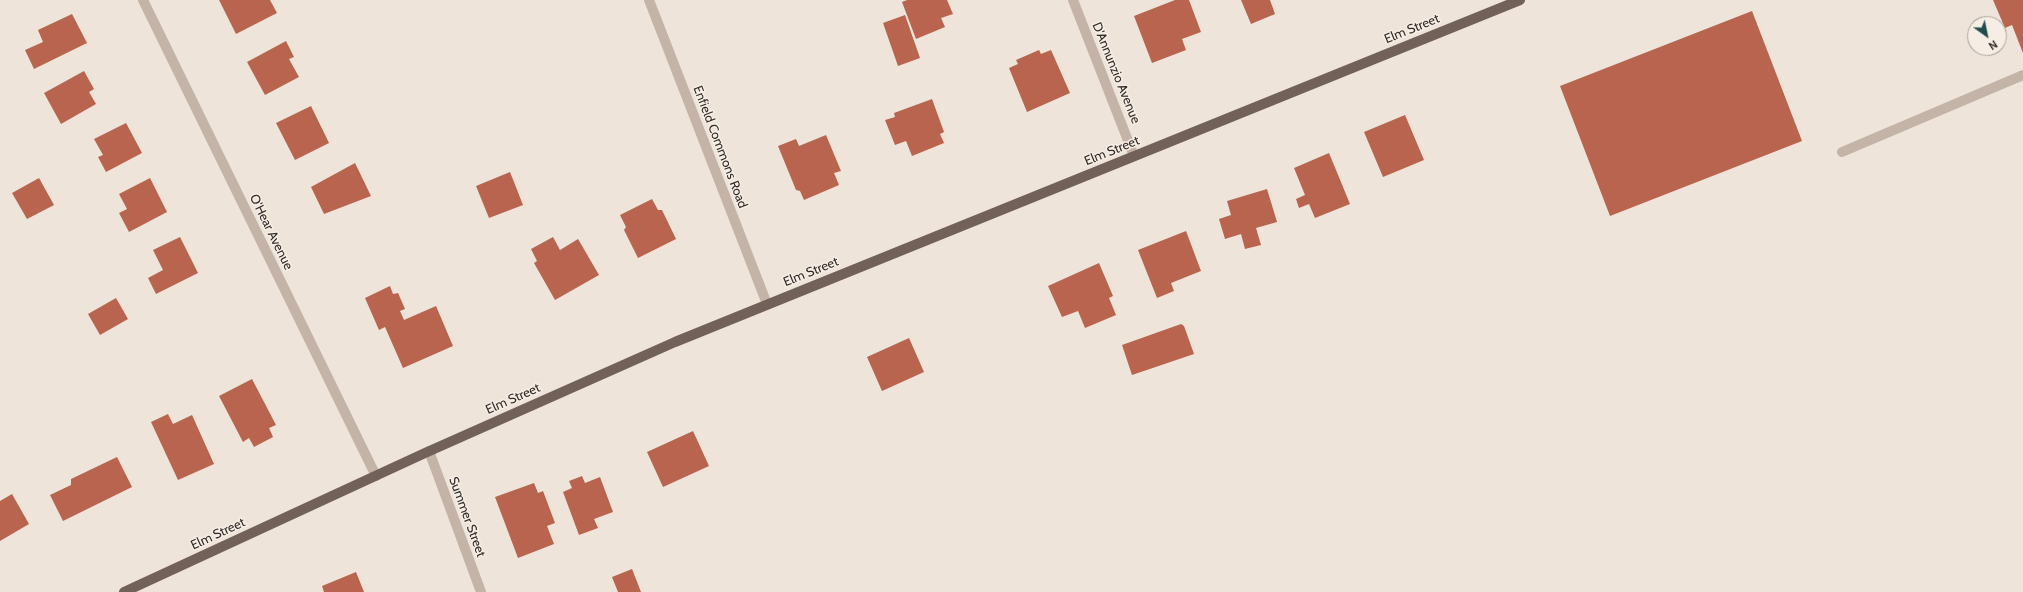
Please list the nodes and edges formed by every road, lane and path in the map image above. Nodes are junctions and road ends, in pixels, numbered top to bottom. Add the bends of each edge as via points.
1 (143, 0) edge
2 (649, 0) edge
3 (1072, 0) edge
4 (1520, 0) edge
5 (2023, 75) edge
6 (1842, 152) dead end
7 (1134, 156) junction
8 (767, 304) junction
9 (429, 451) junction
10 (376, 476) junction
11 (141, 588) edge
12 (124, 592) edge
13 (481, 592) edge

1 - 10 street, O'Hear Avenue
2 - 8 street, Enfield Commons Road
3 - 7 street, D'Annunzio Avenue
4 - 7 main road, Elm Street
5 - 6 street
7 - 8 main road, Elm Street
8 - 9 main road, Elm Street via 596,376
9 - 10 main road, Elm Street
9 - 13 street, Summer Street
10 - 11 main road, Elm Street
11 - 12 main road, Elm Street

